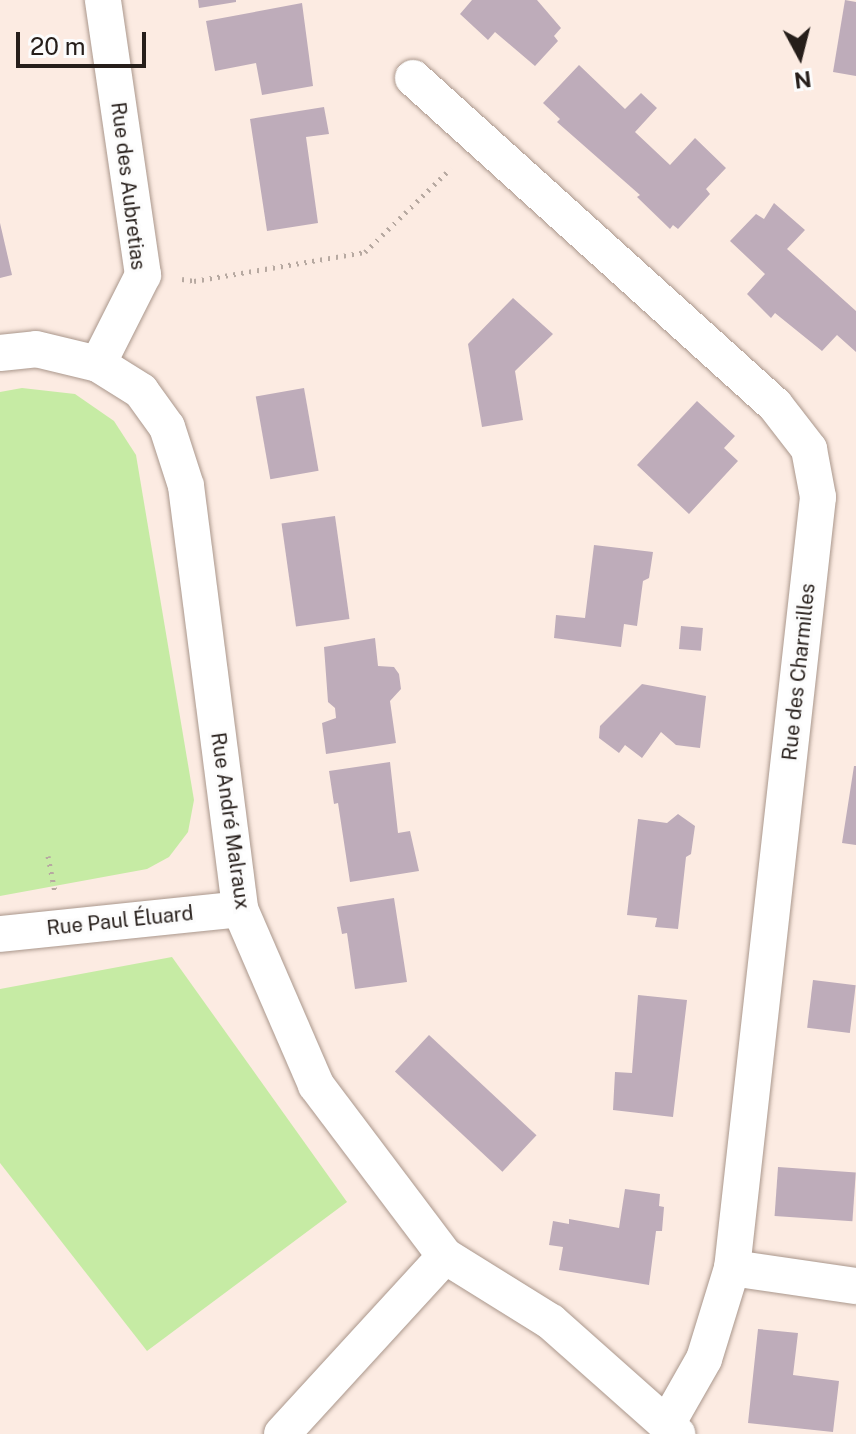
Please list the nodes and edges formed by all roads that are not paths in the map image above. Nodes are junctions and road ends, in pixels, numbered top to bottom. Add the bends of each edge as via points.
1 (103, 0) edge
2 (413, 78) dead end
3 (0, 353) edge
4 (98, 364) junction
5 (240, 909) junction
6 (0, 934) edge
7 (445, 1256) junction
8 (732, 1268) junction
9 (856, 1286) edge
10 (672, 1429) edge
11 (282, 1434) edge

1 - 4 street, Rue des Aubretias via 143,275
2 - 8 street, Rue des Charmilles via 775,405 809,449 818,497
3 - 4 street, Rue André Malraux via 36,349
4 - 5 street, Rue André Malraux via 141,391 167,427 186,486
5 - 6 street, Rue Paul Éluard
5 - 7 street, Rue André Malraux via 316,1085
7 - 10 street, Rue André Malraux via 551,1322
7 - 11 street
8 - 9 street
8 - 10 street, Rue des Charmilles via 704,1359

